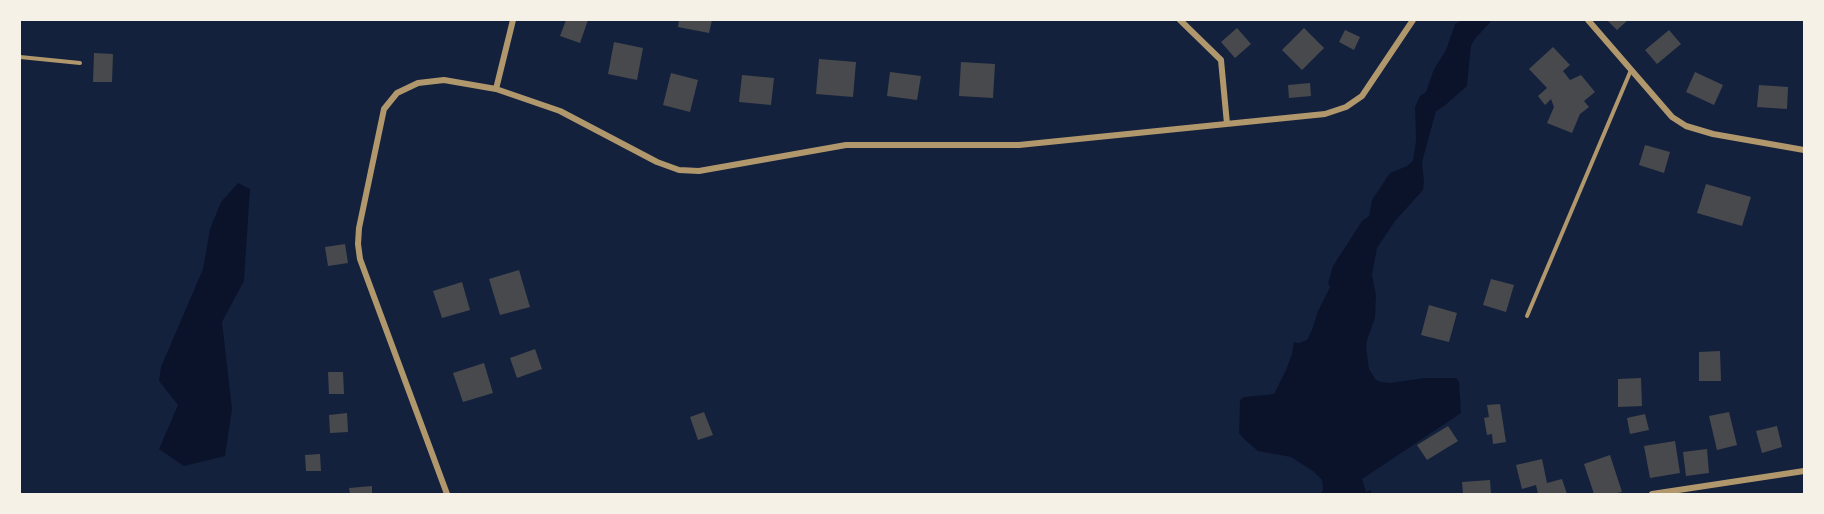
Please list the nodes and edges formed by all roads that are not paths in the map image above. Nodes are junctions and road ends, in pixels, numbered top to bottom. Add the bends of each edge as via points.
1 (513, 20) edge
2 (1180, 20) edge
3 (1413, 20) edge
4 (1588, 20) edge
5 (20, 57) edge
6 (80, 63) dead end
7 (1631, 69) junction
8 (496, 89) junction
9 (1227, 124) junction
10 (1804, 150) edge
11 (1527, 316) dead end
12 (1804, 471) edge
13 (447, 495) edge
14 (1652, 495) edge

1 - 8 street
2 - 9 street via 1221,60
3 - 9 street via 1362,96 1346,108 1325,114
4 - 7 street
5 - 6 lane
7 - 10 street via 1672,117 1686,126
7 - 11 lane
8 - 9 street via 560,111 657,162 679,170 699,171 846,145 1019,145
8 - 13 street via 444,80 418,83 397,93 384,109 359,228 360,259
12 - 14 street

